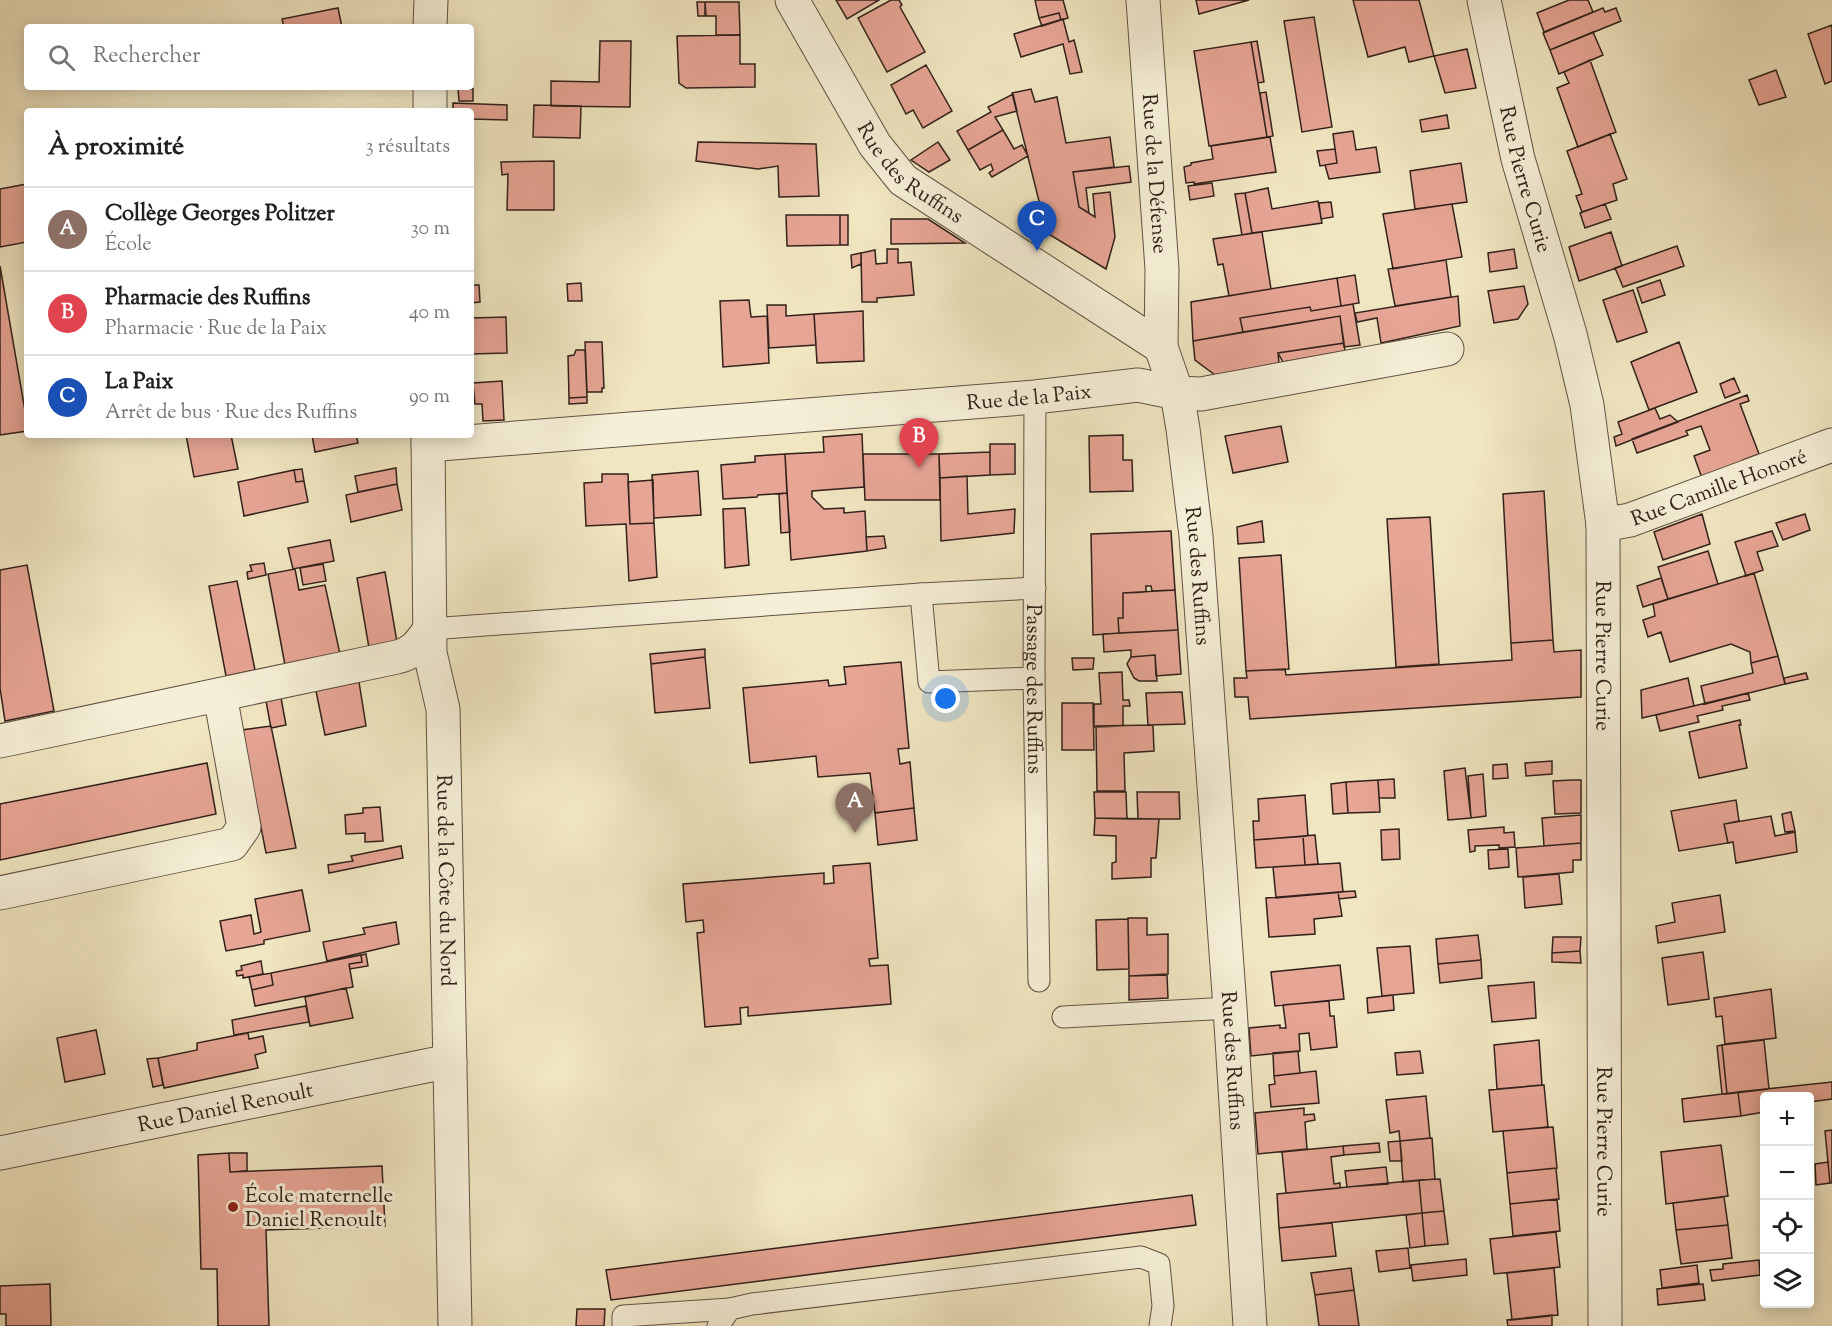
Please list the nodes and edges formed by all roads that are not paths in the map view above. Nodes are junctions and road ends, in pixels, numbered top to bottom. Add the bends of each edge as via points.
1 (431, 0) edge
2 (792, 0) edge
3 (1143, 0) edge
4 (1484, 0) edge
5 (430, 24) edge
6 (430, 90) edge
7 (430, 108) edge
8 (1161, 347) junction
9 (1447, 349) dead end
10 (1177, 393) junction
11 (1035, 397) junction
12 (474, 437) edge
13 (457, 438) edge
14 (429, 440) edge
15 (1832, 445) edge
16 (1603, 525) junction
17 (1035, 588) junction
18 (921, 594) junction
19 (430, 628) junction
20 (1034, 678) junction
21 (220, 695) junction
22 (0, 741) edge
23 (0, 893) edge
24 (1039, 981) dead end
25 (1230, 1008) junction
26 (1063, 1017) dead end
27 (450, 1061) junction
28 (0, 1153) edge
29 (724, 1318) edge
30 (455, 1326) edge
31 (622, 1326) edge
32 (1160, 1326) edge
33 (1250, 1326) edge
34 (1605, 1326) edge

1 - 5 street
2 - 8 street, Rue des Ruffins via 875,145 903,180
3 - 8 street, Rue de la Défense via 1162,269
4 - 16 street, Rue Pierre Curie via 1518,159 1587,405
6 - 7 street
8 - 10 street, Rue des Ruffins
9 - 10 street, Rue de la Paix via 1201,394
10 - 11 street, Rue de la Paix via 1138,385
10 - 25 street, Rue des Ruffins via 1196,536
11 - 12 street, Rue de la Paix
11 - 17 lane, Passage des Ruffins
13 - 14 street, Rue de la Paix
14 - 19 street, Rue de la Côte du Nord
15 - 16 street, Rue Camille Honoré via 1630,520
16 - 34 street, Rue Pierre Curie
17 - 18 lane
17 - 20 lane, Passage des Ruffins
18 - 19 lane
18 - 20 lane via 929,682
19 - 21 street via 409,654
19 - 27 street, Rue de la Côte du Nord via 430,653 443,709
20 - 24 lane, Passage des Ruffins
21 - 22 street
21 - 23 street via 244,827 231,844
25 - 26 lane
25 - 33 street, Rue des Ruffins
27 - 28 street, Rue Daniel Renoult
27 - 30 street, Rue de la Côte du Nord
29 - 31 lane via 623,1316
29 - 32 lane via 752,1304 1141,1257 1159,1264 1163,1306

